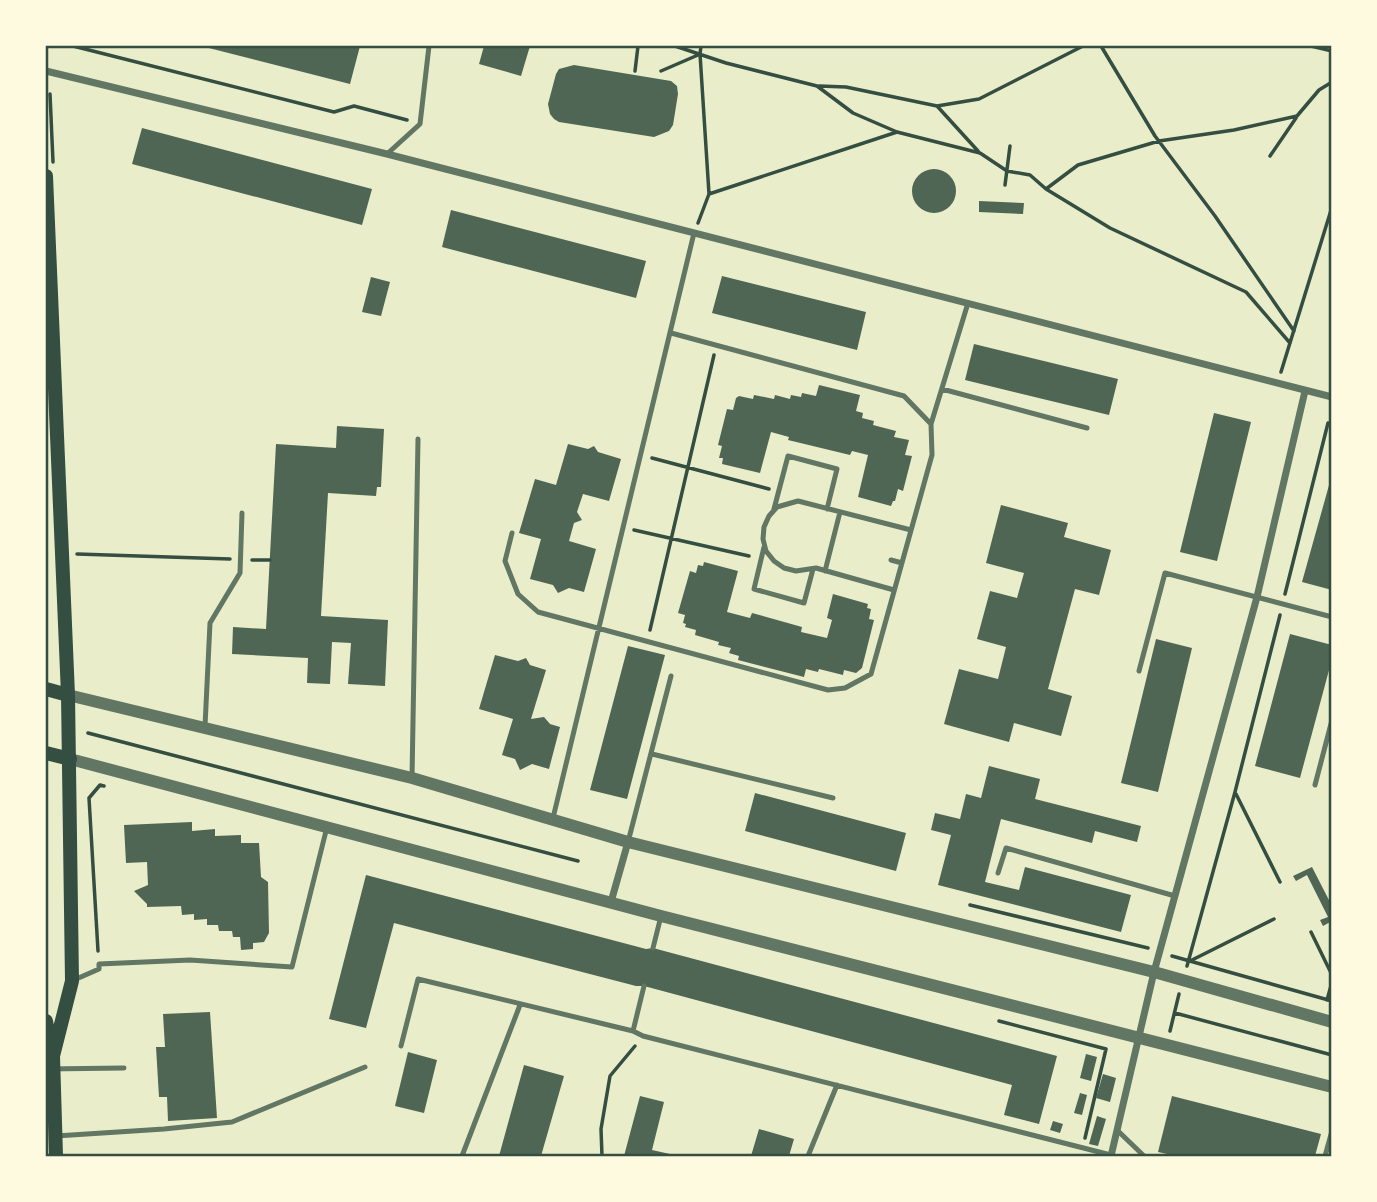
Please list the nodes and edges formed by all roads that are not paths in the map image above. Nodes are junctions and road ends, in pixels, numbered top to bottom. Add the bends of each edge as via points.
1 (429, 46) edge
2 (46, 71) edge
3 (387, 155) junction
4 (49, 170) edge
5 (694, 233) junction
6 (968, 303) junction
7 (671, 332) junction
8 (942, 389) junction
9 (1305, 391) junction
10 (1332, 397) edge
11 (931, 424) junction
12 (1087, 428) dead end
13 (418, 439) dead end
14 (827, 509) junction
15 (774, 511) junction
16 (840, 512) junction
17 (242, 513) dead end
18 (911, 530) junction
19 (512, 533) dead end
20 (764, 544) junction
21 (891, 560) dead end
22 (902, 563) junction
23 (813, 569) junction
24 (825, 571) junction
25 (894, 590) junction
26 (1257, 597) junction
27 (1332, 617) edge
28 (598, 630) junction
29 (1139, 671) dead end
30 (671, 676) dead end
31 (46, 689) edge
32 (68, 695) junction
33 (1332, 720) edge
34 (205, 729) junction
35 (46, 753) edge
36 (652, 754) junction
37 (70, 759) junction
38 (412, 778) junction
39 (1315, 785) dead end
40 (833, 798) dead end
41 (552, 821) junction
42 (327, 827) junction
43 (628, 842) junction
44 (998, 873) dead end
45 (1175, 896) junction
46 (611, 902) junction
47 (661, 916) junction
48 (653, 948) dead end
49 (1154, 972) junction
50 (72, 981) junction
51 (644, 986) dead end
52 (520, 1004) junction
53 (46, 1021) edge
54 (1332, 1022) edge
55 (633, 1031) junction
56 (1139, 1037) junction
57 (401, 1046) dead end
58 (51, 1065) edge
59 (124, 1068) dead end
60 (365, 1068) dead end
61 (837, 1085) junction
62 (1332, 1087) edge
63 (1117, 1130) junction
64 (1332, 1131) edge
65 (56, 1136) junction
66 (1111, 1156) edge
67 (57, 1157) edge
68 (462, 1157) edge
69 (808, 1157) edge
70 (1144, 1157) edge
71 (1325, 1157) edge

1 - 3 lane via 420,124
2 - 3 street
3 - 5 street
4 - 32 main road
5 - 6 street
5 - 7 lane
6 - 8 lane
6 - 9 street
7 - 11 lane via 904,396
7 - 28 lane
8 - 11 lane
8 - 12 lane
9 - 10 street
9 - 26 street
11 - 18 lane via 932,455
13 - 38 lane
14 - 15 lane via 798,501
14 - 15 lane via 837,469 788,456
14 - 16 lane
15 - 20 lane via 764,527
16 - 18 lane
16 - 24 lane
17 - 34 lane via 240,573 210,623
18 - 22 lane
19 - 28 lane via 505,561 518,594 538,612
20 - 23 lane via 784,568
20 - 23 lane via 754,589 804,603
21 - 22 lane
22 - 25 lane
23 - 24 lane
24 - 25 lane
25 - 28 lane via 871,674 845,688 828,690
26 - 27 lane
26 - 29 lane via 1165,573
26 - 45 street
28 - 41 lane
30 - 36 lane
31 - 32 main road
32 - 34 street
32 - 37 main road
33 - 39 lane
34 - 38 street
35 - 37 main road
36 - 40 lane
36 - 43 lane
37 - 42 street
37 - 50 main road
38 - 41 street
41 - 43 street
42 - 46 street
42 - 50 lane via 292,967 190,960 99,964 99,970
43 - 46 street
43 - 49 street
44 - 45 lane via 1006,848
45 - 49 street
46 - 47 street
47 - 48 lane
47 - 56 street
49 - 54 street
49 - 56 street
50 - 58 main road
51 - 55 lane
52 - 55 lane
52 - 57 lane via 418,979
52 - 68 lane
53 - 58 main road
55 - 61 lane
56 - 62 street
56 - 63 street
58 - 59 lane
58 - 65 main road
60 - 65 lane via 232,1122
61 - 66 lane
61 - 69 lane
63 - 66 street
63 - 70 lane
64 - 71 lane
65 - 67 main road

